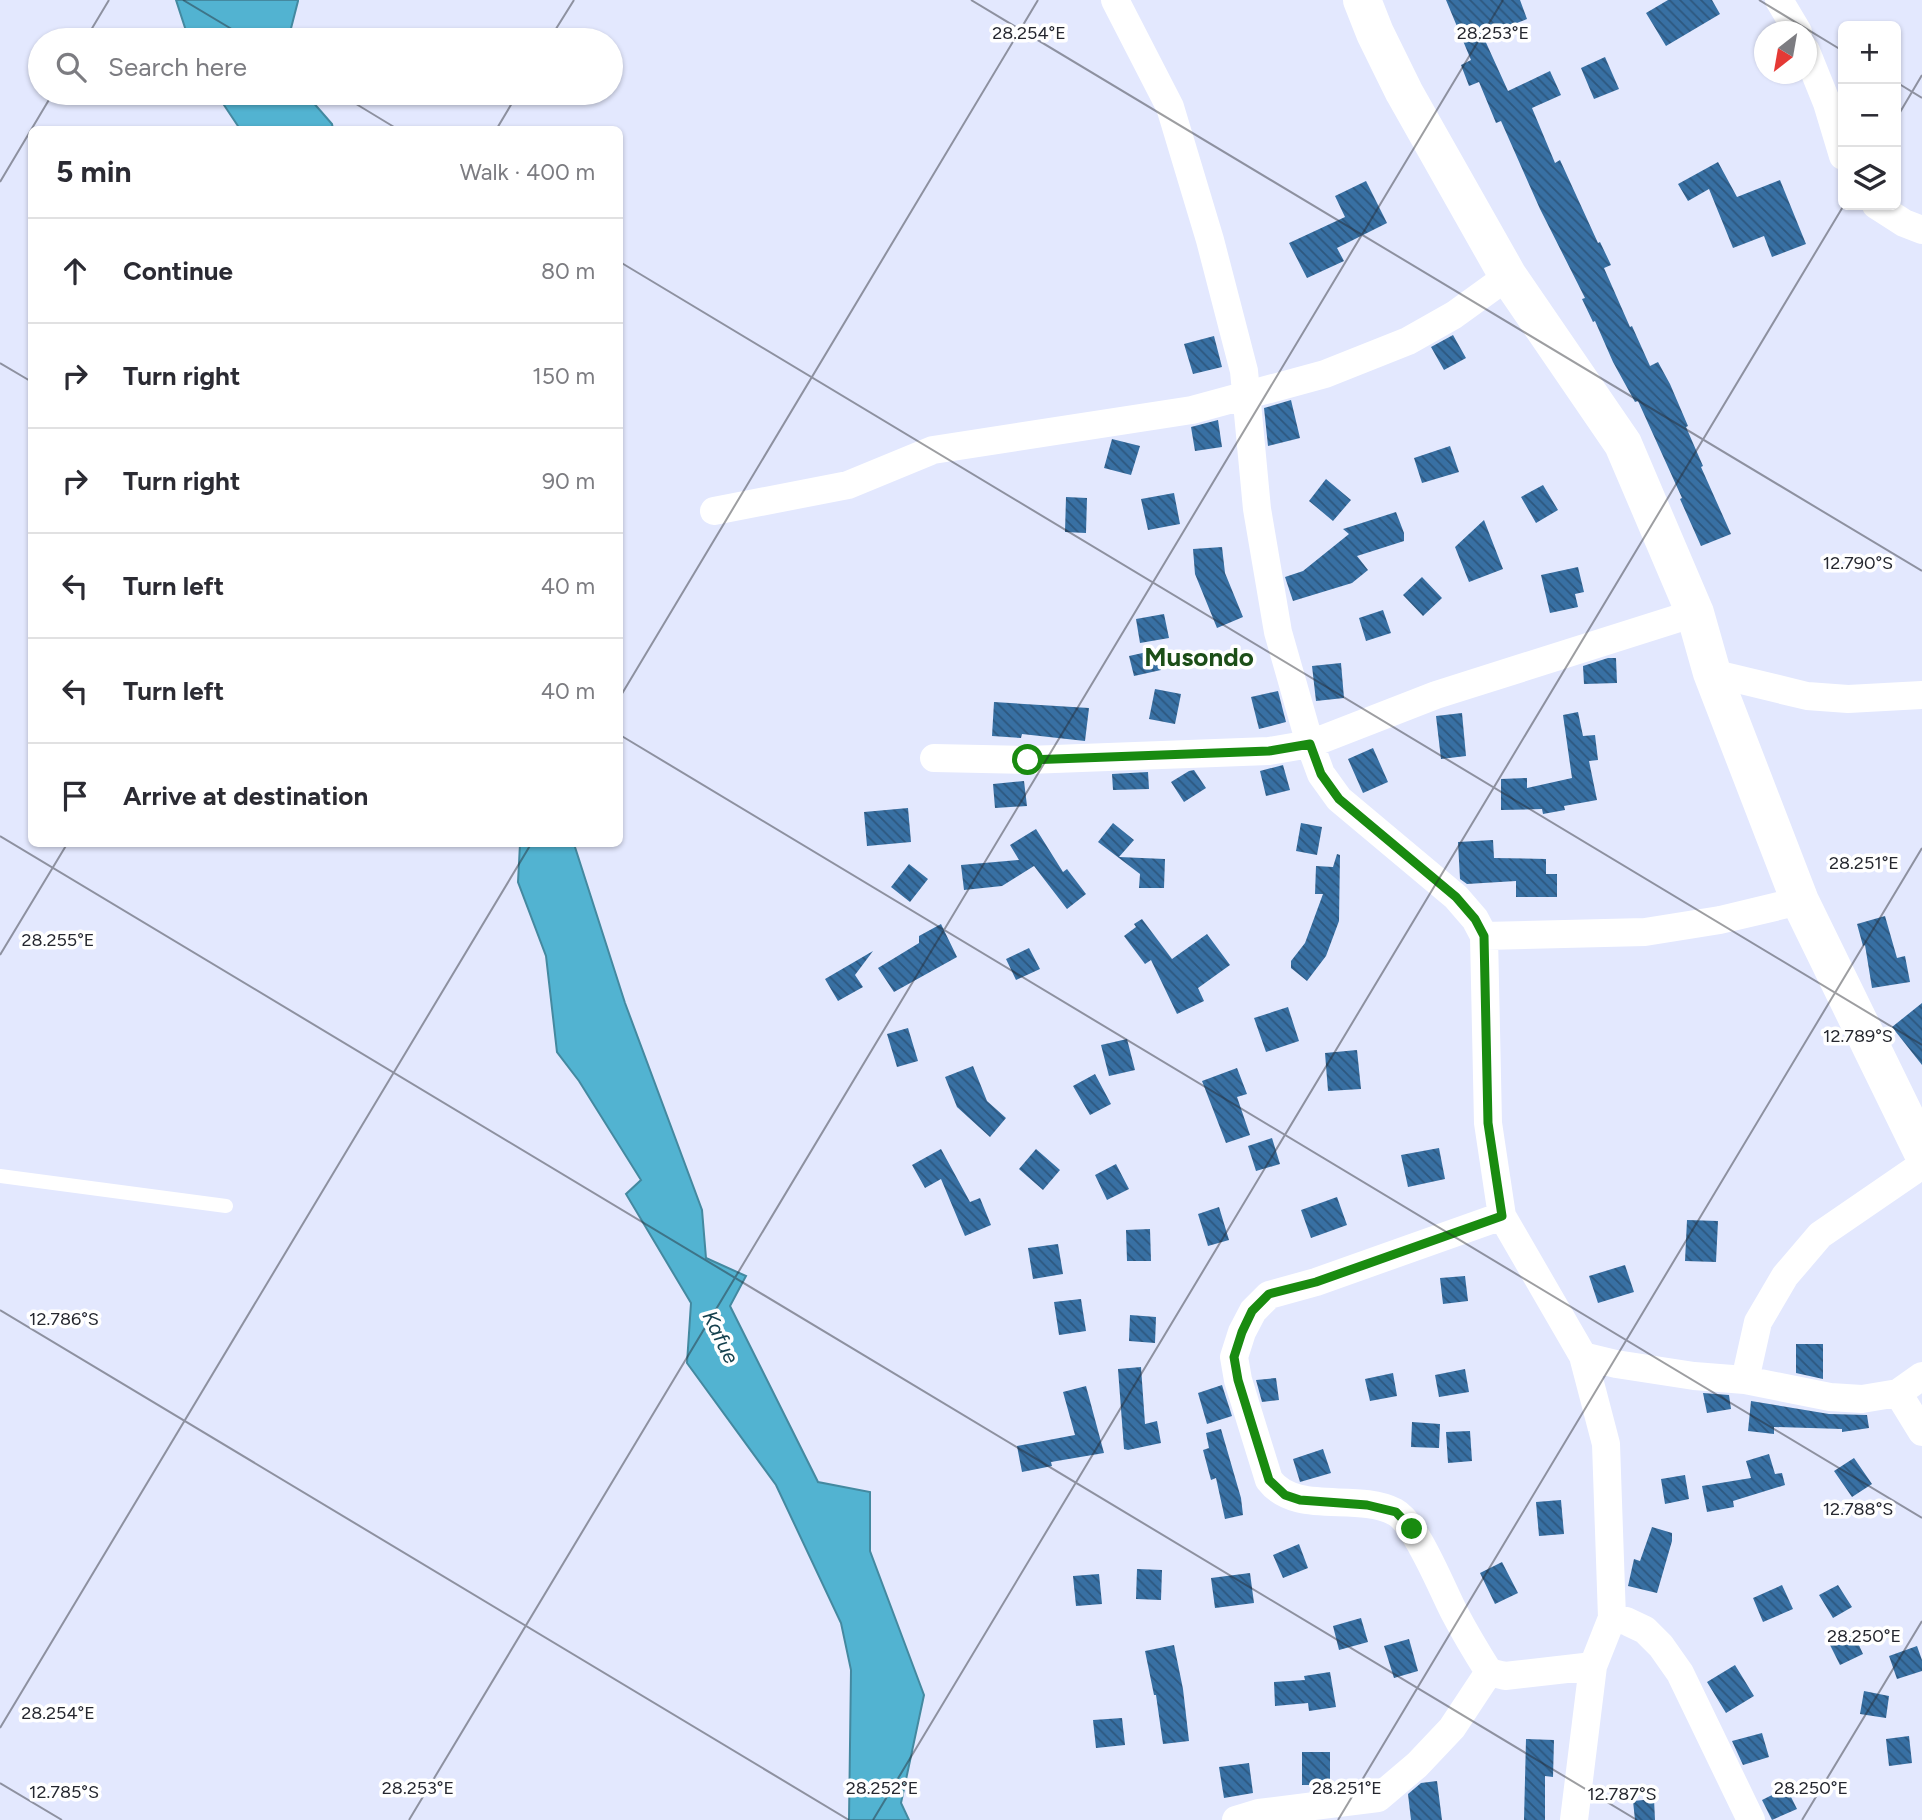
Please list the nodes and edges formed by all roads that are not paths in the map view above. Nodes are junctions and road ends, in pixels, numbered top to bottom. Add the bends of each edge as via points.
1 (1115, 0) edge
2 (1362, 0) edge
3 (1779, 0) edge
4 (1791, 21) edge
5 (1817, 77) edge
6 (1840, 147) edge
7 (1884, 210) edge
8 (1922, 230) edge
9 (1508, 276) junction
10 (1246, 397) junction
11 (714, 511) dead end
12 (1695, 613) junction
13 (1712, 673) junction
14 (1922, 695) edge
15 (1310, 744) junction
16 (934, 758) dead end
17 (1800, 901) junction
18 (1484, 936) junction
19 (1922, 1151) edge
20 (1922, 1165) edge
21 (0, 1176) edge
22 (226, 1206) dead end
23 (1502, 1216) junction
24 (1583, 1356) junction
25 (1922, 1376) edge
26 (1745, 1380) junction
27 (1898, 1392) junction
28 (1922, 1432) edge
29 (1612, 1618) junction
30 (1593, 1666) junction
31 (1489, 1672) junction
32 (1236, 1820) edge
33 (1574, 1820) edge
34 (1751, 1820) edge

1 - 10 street via 1170,107 1210,240 1244,371
2 - 9 street via 1405,92
3 - 4 street
5 - 6 street
7 - 8 street
9 - 10 street via 1408,341 1325,374
9 - 12 street via 1623,444
10 - 11 street via 1192,411 933,450 848,485
10 - 15 street via 1257,509 1278,632
12 - 13 street
12 - 15 street via 1436,695
13 - 14 street via 1807,696
13 - 17 street
15 - 16 street via 1269,751 1028,760
15 - 18 street via 1321,774 1339,799 1456,897
17 - 18 street via 1645,932
17 - 19 street
18 - 23 street via 1488,1123
20 - 26 street via 1820,1235 1785,1276 1758,1322
21 - 22 lane
23 - 24 street
23 - 31 street via 1316,1282 1269,1294 1252,1311 1234,1357 1275,1488 1300,1500 1396,1512 1412,1529
24 - 26 street
24 - 29 street via 1605,1444
25 - 27 street
26 - 27 street via 1830,1397 1862,1399
27 - 28 street
29 - 30 street
29 - 34 street via 1645,1630 1667,1655 1697,1706
30 - 31 street via 1514,1675
30 - 33 street
31 - 32 street via 1452,1728 1378,1798

